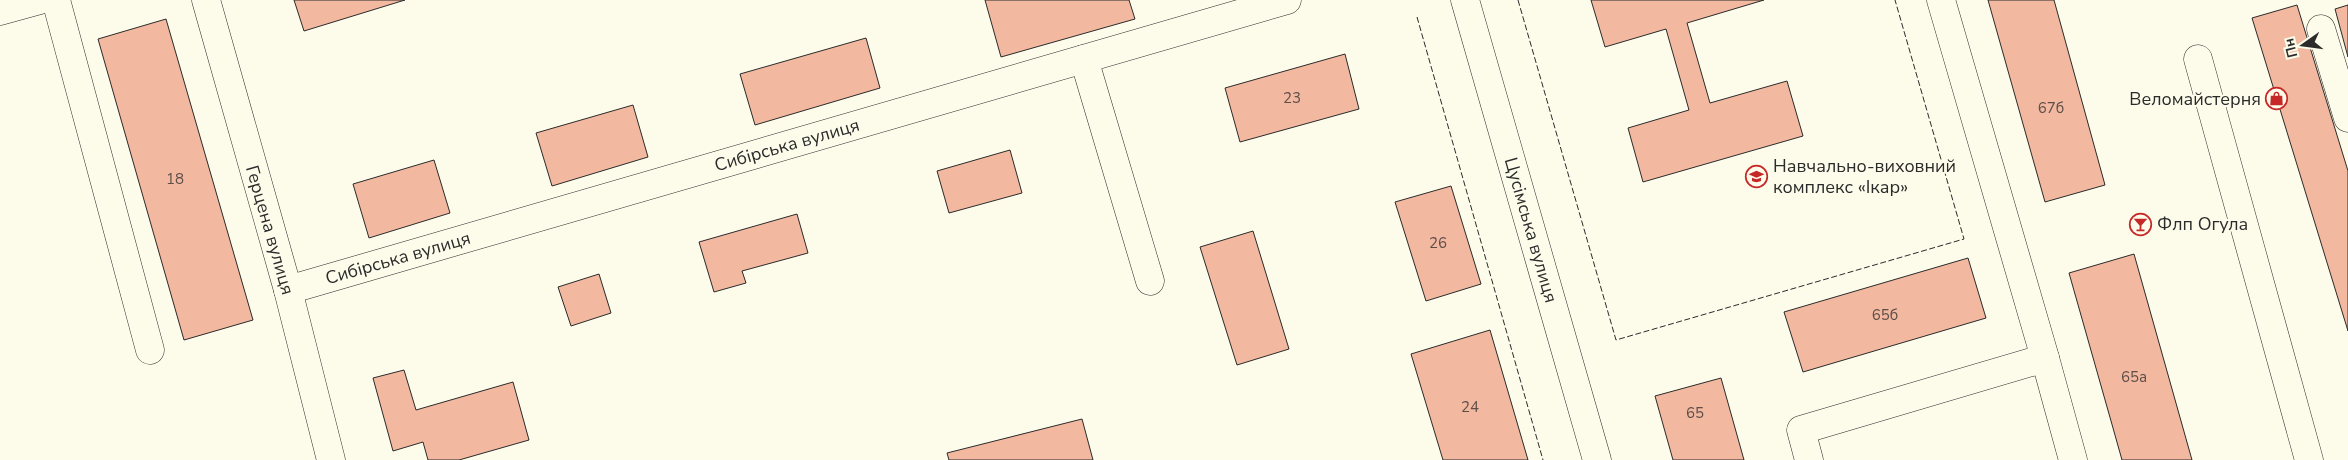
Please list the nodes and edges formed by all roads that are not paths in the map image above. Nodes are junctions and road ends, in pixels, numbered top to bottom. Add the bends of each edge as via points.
1 (40, 0) edge
2 (56, 0) edge
3 (206, 0) edge
4 (1287, 0) edge
5 (1465, 0) edge
6 (1941, 0) edge
7 (0, 11) edge
8 (2321, 29) dead end
9 (1084, 59) junction
10 (2198, 59) dead end
11 (2348, 118) edge
12 (1150, 281) dead end
13 (288, 290) junction
14 (150, 350) dead end
15 (2045, 358) junction
16 (331, 460) edge
17 (1596, 460) edge
18 (1809, 460) edge
19 (2073, 460) edge
20 (2308, 460) edge

1 - 7 street
2 - 14 street
3 - 13 street, Герцена вулиця
4 - 9 street, Сибірська вулиця
5 - 17 street, Цусімська вулиця
6 - 15 street
8 - 11 street
9 - 12 street
9 - 13 street, Сибірська вулиця
10 - 20 street
13 - 16 street, Герцена вулиця
15 - 18 street via 1801,430
15 - 19 street

